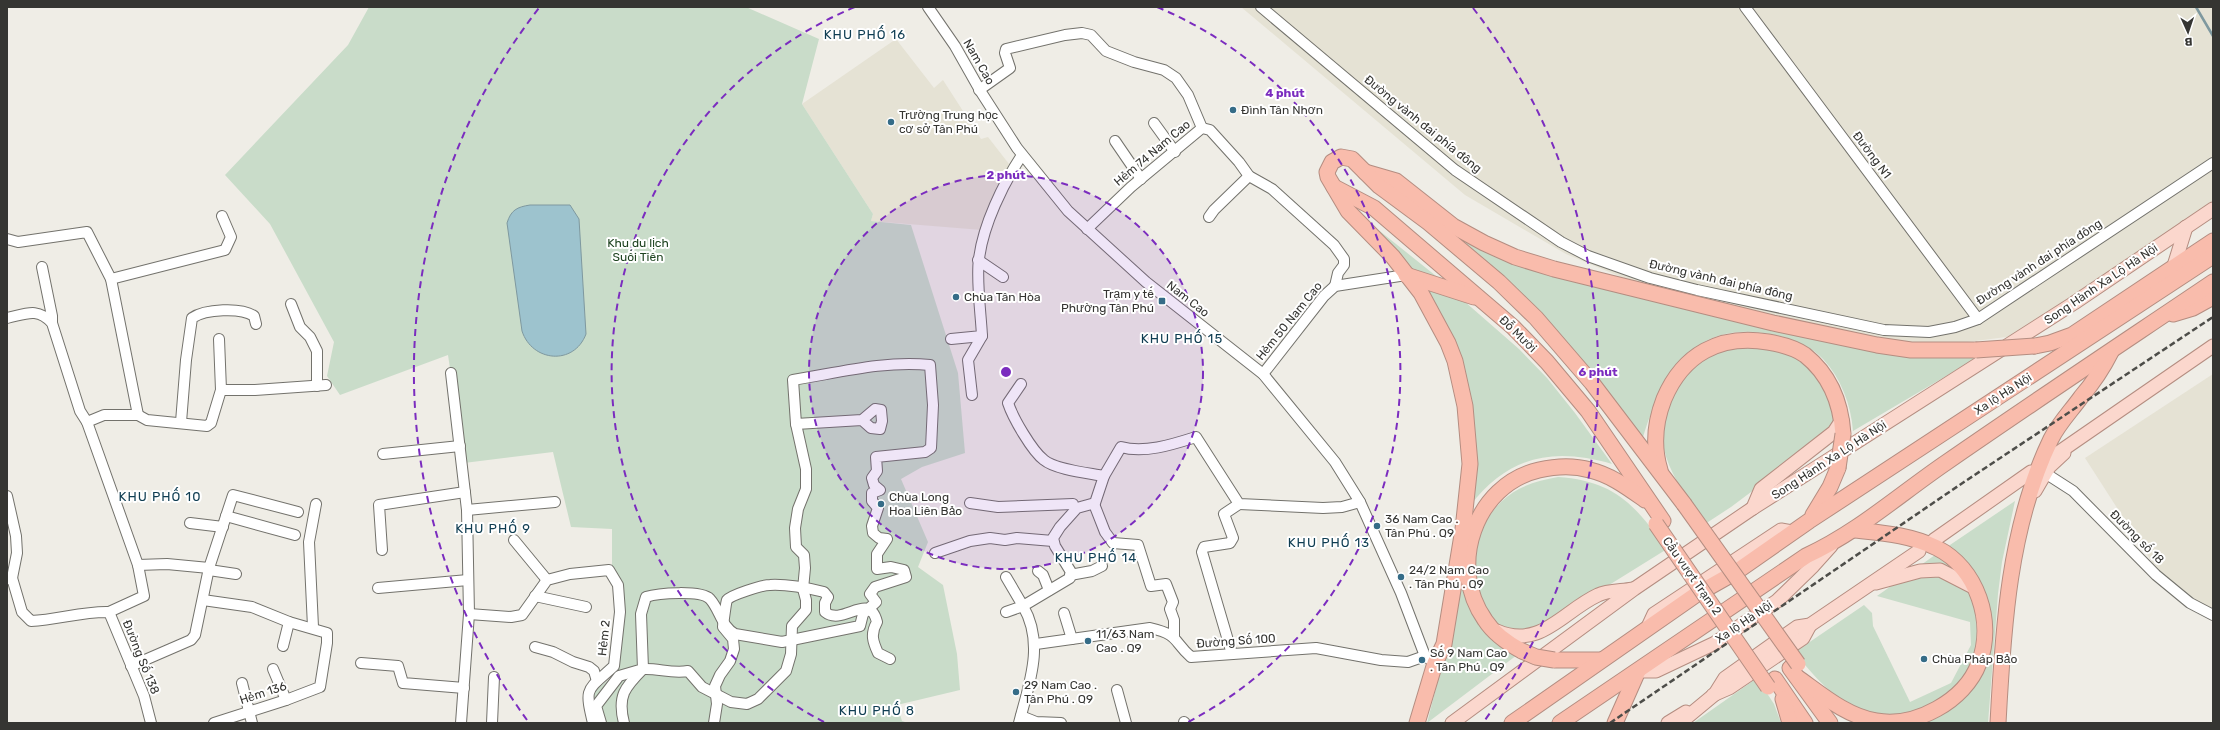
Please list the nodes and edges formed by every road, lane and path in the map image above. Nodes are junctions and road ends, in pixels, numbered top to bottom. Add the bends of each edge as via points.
1 (928, 7) edge
2 (1261, 7) edge
3 (1745, 7) edge
4 (979, 90) junction
5 (1154, 124) dead end
6 (1202, 128) junction
7 (1115, 141) dead end
8 (1175, 152) junction
9 (1022, 155) junction
10 (2213, 163) edge
11 (1364, 172) junction
12 (1248, 176) junction
13 (1141, 179) junction
14 (1337, 193) junction
15 (1404, 207) junction
16 (2213, 209) edge
17 (222, 216) dead end
18 (1209, 217) dead end
19 (2186, 227) junction
20 (1087, 229) junction
21 (7, 239) edge
22 (2213, 241) edge
23 (2213, 256) edge
24 (978, 260) junction
25 (42, 267) dead end
26 (2173, 269) junction
27 (1406, 275) junction
28 (1003, 277) dead end
29 (111, 279) junction
30 (2213, 282) edge
31 (1335, 286) junction
32 (1464, 294) junction
33 (2213, 297) edge
34 (1484, 301) junction
35 (291, 304) dead end
36 (7, 318) edge
37 (1978, 319) junction
38 (2158, 319) junction
39 (52, 323) junction
40 (256, 324) dead end
41 (982, 336) junction
42 (219, 339) dead end
43 (951, 339) dead end
44 (2213, 346) edge
45 (2113, 349) junction
46 (451, 373) dead end
47 (1263, 374) junction
48 (1021, 384) dead end
49 (221, 390) junction
50 (972, 395) dead end
51 (138, 415) junction
52 (862, 420) dead end
53 (87, 422) junction
54 (181, 422) junction
55 (796, 424) junction
56 (1843, 427) junction
57 (2086, 434) junction
58 (460, 446) junction
59 (383, 454) dead end
60 (2055, 456) dead end
61 (2045, 473) junction
62 (1661, 475) junction
63 (1104, 476) junction
64 (2032, 478) junction
65 (465, 492) junction
66 (1634, 493) junction
67 (1667, 494) junction
68 (7, 496) edge
69 (555, 502) dead end
70 (1360, 502) junction
71 (970, 503) dead end
72 (316, 504) dead end
73 (1094, 504) junction
74 (1239, 504) junction
75 (2027, 504) junction
76 (1652, 505) junction
77 (1075, 506) junction
78 (1681, 507) junction
79 (1753, 508) junction
80 (467, 510) junction
81 (298, 512) dead end
82 (226, 516) junction
83 (1809, 521) junction
84 (190, 523) dead end
85 (1660, 523) junction
86 (223, 527) junction
87 (1855, 530) junction
88 (295, 535) dead end
89 (514, 540) dead end
90 (1934, 540) dead end
91 (1053, 541) junction
92 (1833, 544) junction
93 (382, 550) dead end
94 (1919, 551) dead end
95 (935, 553) dead end
96 (138, 565) junction
97 (1102, 566) dead end
98 (209, 569) junction
99 (1038, 571) dead end
100 (236, 574) dead end
101 (1070, 575) junction
102 (1006, 577) dead end
103 (9, 579) edge
104 (468, 580) junction
105 (547, 580) junction
106 (1870, 584) junction
107 (378, 588) dead end
108 (1975, 588) junction
109 (803, 589) junction
110 (1634, 589) junction
111 (1049, 590) junction
112 (535, 596) junction
113 (202, 600) junction
114 (1023, 606) junction
115 (586, 607) dead end
116 (870, 609) junction
117 (109, 612) junction
118 (1006, 612) dead end
119 (1064, 613) dead end
120 (468, 614) junction
121 (2213, 615) edge
122 (289, 622) junction
123 (722, 622) junction
124 (313, 627) junction
125 (1492, 629) junction
126 (1174, 636) junction
127 (1072, 639) junction
128 (791, 640) junction
129 (1036, 644) junction
130 (283, 646) dead end
131 (535, 647) dead end
132 (1232, 654) junction
133 (890, 659) dead end
134 (1430, 660) junction
135 (1601, 660) junction
136 (361, 663) dead end
137 (131, 666) junction
138 (273, 669) dead end
139 (643, 669) junction
140 (1795, 670) junction
141 (1638, 671) junction
142 (494, 677) dead end
143 (597, 681) junction
144 (242, 683) dead end
145 (1774, 685) junction
146 (464, 688) junction
147 (1117, 690) dead end
148 (1715, 694) junction
149 (716, 695) junction
150 (286, 700) junction
151 (248, 712) junction
152 (1020, 719) edge
153 (1790, 720) edge
154 (227, 721) edge
155 (151, 723) edge
156 (214, 723) edge
157 (252, 723) edge
158 (461, 723) edge
159 (492, 723) edge
160 (593, 723) edge
161 (601, 723) edge
162 (624, 723) edge
163 (714, 723) edge
164 (1061, 723) edge
165 (1126, 723) edge
166 (1417, 723) edge
167 (1452, 723) edge
168 (1512, 723) edge
169 (1560, 723) edge
170 (1615, 723) edge
171 (1668, 723) edge
172 (1680, 723) edge
173 (1805, 723) edge
174 (1830, 723) edge
175 (1992, 723) edge
176 (1998, 723) edge

1 - 4 street, Nam Cao via 955,46
2 - 37 street, Đường vành đai phía đông via 1455,170 1561,242 1588,256 1650,278 1697,290 1884,330 1929,332
3 - 37 street, Đường N1
4 - 6 street via 1010,68 1006,49 1082,33 1091,35 1106,51 1164,70 1176,78 1188,95
4 - 9 street, Nam Cao
5 - 8 street
6 - 8 street, Hẻm 74 Nam Cao
6 - 12 street, Hẻm 74 Nam Cao via 1210,130
7 - 13 street
8 - 13 street, Hẻm 74 Nam Cao
9 - 20 street, Nam Cao via 1068,211
9 - 24 street via 1011,172 990,218
10 - 37 street, Đường vành đai phía đông
11 - 14 highway, Đỗ Mười via 1352,159 1341,157 1332,162 1328,172 1330,182
11 - 15 highway, Đỗ Mười
11 - 26 highway, bridge via 1396,181 1453,226 1516,257 1554,269 1765,322 1911,350 1976,350 2050,344 2072,335
12 - 18 street
12 - 31 street, Hẻm 50 Nam Cao via 1272,189 1334,245 1344,259
13 - 20 street, Hẻm 74 Nam Cao
14 - 27 highway via 1348,211 1393,257
14 - 32 highway, Đỗ Mười via 1366,213
14 - 34 highway, Đỗ Mười via 1374,208
15 - 62 highway, Đỗ Mười via 1429,223 1499,282 1536,318 1592,383
15 - 67 highway, Đỗ Mười via 1535,327 1582,381
16 - 19 main road, Song Hành Xa Lộ Hà Nội
17 - 29 street via 231,237 225,250
19 - 26 main road
19 - 79 main road, Song Hành Xa Lộ Hà Nội via 2074,303
20 - 47 street, Nam Cao via 1146,282
21 - 29 street via 18,242 87,232
22 - 26 highway
23 - 83 highway, Xa lộ Hà Nội
24 - 28 street
24 - 41 street
25 - 39 street
27 - 31 street, Hẻm 50 Nam Cao
27 - 32 highway
27 - 134 highway via 1450,362 1464,439 1464,494
29 - 51 street
30 - 38 highway, Xa lộ Hà Nội
31 - 47 street, Hẻm 50 Nam Cao via 1324,296
32 - 34 highway
32 - 66 highway, Đỗ Mười via 1536,362 1567,397 1608,452
33 - 38 highway via 2193,308
34 - 76 highway, Đỗ Mười via 1513,327 1569,388 1605,435
35 - 49 street via 300,327 310,337 317,351 321,386
36 - 39 street via 37,312
38 - 45 highway, Xa lộ Hà Nội
39 - 53 street via 80,411
40 - 54 street via 254,316 237,310 217,311 192,318
41 - 43 street
41 - 50 street via 968,360
42 - 49 street
44 - 57 main road
45 - 64 highway via 2055,433
45 - 87 highway, Xa lộ Hà Nội via 1931,473
46 - 58 street
47 - 70 street, Nam Cao via 1335,462
48 - 63 street via 1008,403 1016,421 1044,461
49 - 54 street via 210,424
51 - 53 street via 104,415
51 - 54 street via 147,420
52 - 55 street
53 - 96 street
55 - 109 street via 806,469 806,489 798,509 795,528 796,547 804,555
55 - 116 street via 793,380 916,363 930,365 933,406 932,448 925,452 876,457 877,471 872,478 880,490 872,493 872,501 878,508 872,526 873,533 879,538 887,539 877,554 877,569 904,570 906,577 875,587 870,594 876,602
56 - 62 highway via 1830,383 1804,354 1780,344 1732,340 1710,347 1693,358 1669,387 1657,424 1655,443
56 - 79 main road via 1762,489
56 - 83 highway, bridge via 1838,468 1824,499
57 - 60 main road
57 - 61 main road
58 - 59 street
58 - 65 street
61 - 75 main road
61 - 121 street, Đường số 18 via 2073,491 2156,575 2182,596
62 - 67 highway
62 - 78 highway, Đỗ Mười
63 - 73 street
63 - 74 street via 1121,447 1130,450 1153,447 1196,437
64 - 75 highway
64 - 90 main road
64 - 175 highway via 2026,486 2007,564
65 - 80 street
65 - 93 street via 379,505
66 - 76 highway
66 - 85 highway, Đỗ Mười
66 - 125 highway via 1605,475 1562,466 1531,472 1514,479 1500,489 1479,516 1473,532 1469,563 1473,595 1481,614
67 - 78 highway, Đỗ Mười
68 - 103 street via 17,553
69 - 80 street
70 - 74 street via 1342,507 1323,508
70 - 134 street, Nam Cao
71 - 77 street via 1005,507 1025,504
72 - 124 street via 308,542
73 - 77 street
73 - 126 street via 1105,532 1113,543 1138,545 1151,586 1166,584 1173,602 1170,609 1174,620
74 - 132 street via 1224,514 1233,538 1230,543 1204,547 1202,552
75 - 176 highway via 2008,595
76 - 85 highway, Đỗ Mười
77 - 91 street
78 - 140 highway
79 - 110 main road, Song Hành Xa Lộ Hà Nội
80 - 104 street
81 - 82 street via 233,495
82 - 86 street
82 - 88 street
83 - 135 highway, Xa lộ Hà Nội
84 - 86 street
85 - 145 highway, Cầu vượt Trạm 2
86 - 98 street
87 - 92 highway, Xa lộ Hà Nội
87 - 108 highway via 1905,535 1938,548 1963,568
89 - 105 street
91 - 95 street via 990,538 970,541
91 - 101 street via 1071,572
92 - 141 highway, Xa lộ Hà Nội via 1806,556
92 - 141 main road, Xa lộ Hà Nội via 1777,601 1726,635 1656,671
94 - 106 main road
96 - 98 street via 167,564
96 - 117 street via 144,596
97 - 101 street via 1092,571
98 - 100 street
98 - 113 street
99 - 111 street via 1043,575
101 - 111 street via 1070,578
102 - 114 street
103 - 117 street, Đường Số 138 via 22,612 32,621
104 - 107 street
104 - 120 street
105 - 112 street
105 - 143 street, Hẻm 2 via 570,574 609,570 618,585 620,612 614,666
106 - 108 main road via 1940,570
106 - 148 main road via 1810,625 1797,627 1725,678
108 - 140 highway via 1982,607 1984,623 1979,663 1967,683 1938,708 1914,719 1901,722 1877,721 1854,714 1818,692
109 - 116 street via 824,592 828,597 825,612 829,616
109 - 123 street via 798,586 770,585 737,594 725,604 725,617
109 - 128 street via 806,610 792,626
110 - 125 main road via 1599,594 1530,637 1508,636
110 - 167 main road, Song Hành Xa Lộ Hà Nội
111 - 114 street
112 - 115 street
112 - 120 street via 522,615 511,617
113 - 122 street via 252,607
113 - 137 street via 195,635 191,640
114 - 118 street
114 - 129 street via 1030,618
116 - 128 street via 863,614 860,626 853,629
116 - 133 street via 875,614 877,622 872,641 878,653
117 - 137 street, Đường Số 138
119 - 127 street
120 - 146 street
122 - 124 street
122 - 130 street
123 - 128 street via 735,634 782,642
123 - 139 street via 710,599 704,595 693,593 646,597 641,614
123 - 149 street via 725,631 733,639 734,648 730,661 715,686
124 - 150 street, Hẻm 136 via 327,633 320,687
125 - 135 highway, bridge via 1522,651 1554,660
126 - 127 street via 1150,628
126 - 132 street, Đường Số 100 via 1191,657
127 - 129 street
128 - 149 street via 791,654 786,671 758,699 747,704 731,702
129 - 152 street via 1033,671
131 - 143 street via 590,667
132 - 134 street, Đường Số 100 via 1316,648 1381,660
134 - 166 highway
135 - 168 highway, Xa lộ Hà Nội
136 - 146 street via 398,666 402,683
137 - 155 street, Đường Số 138 via 144,696
138 - 150 street
139 - 149 street via 655,668 677,673 688,671 702,687
139 - 161 street via 619,676 596,706
139 - 162 street via 628,683 623,692
140 - 174 highway
141 - 169 highway, Xa lộ Hà Nội
141 - 170 highway
142 - 159 street
143 - 160 street, Hẻm 2 via 590,687 587,697
144 - 151 street
145 - 153 highway
145 - 173 highway
146 - 158 street
147 - 165 street
148 - 171 main road
148 - 172 main road
149 - 163 street
150 - 151 street, Hẻm 136
151 - 154 street, Hẻm 136
151 - 157 street
152 - 164 street
154 - 156 street, Hẻm 136

